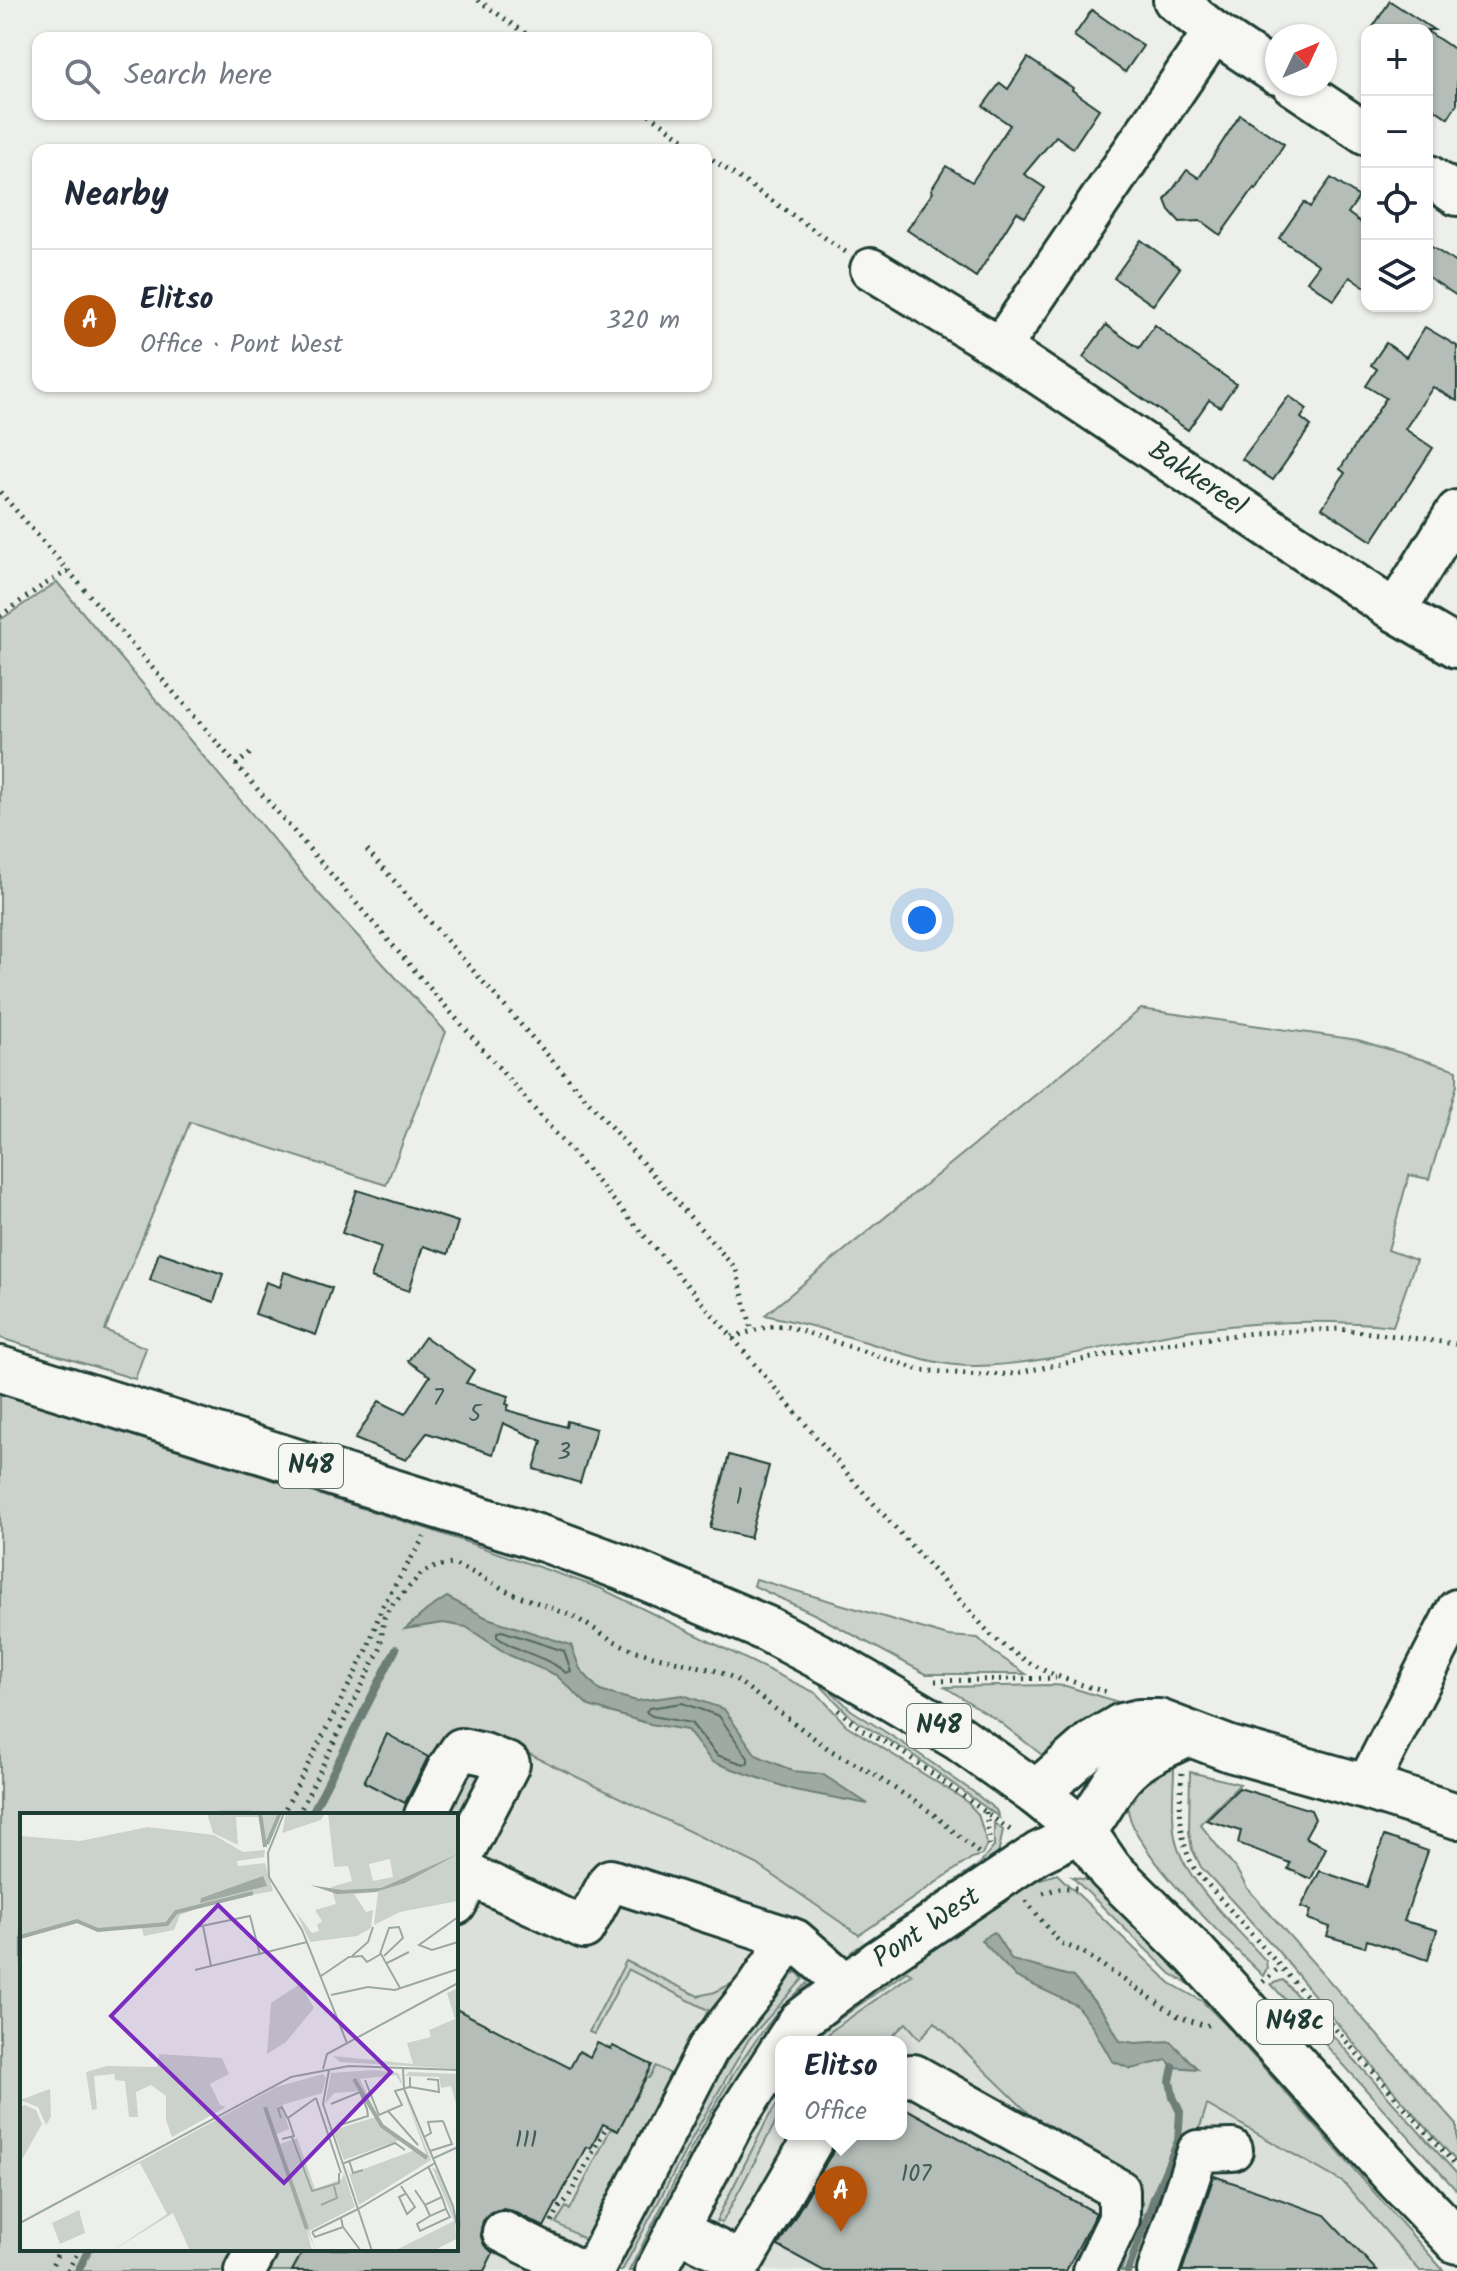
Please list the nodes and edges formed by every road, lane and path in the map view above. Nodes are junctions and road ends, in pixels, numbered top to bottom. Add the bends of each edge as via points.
1 (478, 0) edge
2 (1174, 0) edge
3 (523, 32) edge
4 (1214, 32) junction
5 (1265, 66) edge
6 (1310, 96) edge
7 (657, 120) edge
8 (1361, 130) edge
9 (691, 144) edge
10 (712, 159) edge
11 (1433, 179) edge
12 (1457, 195) edge
13 (871, 269) joint
14 (1000, 348) junction
15 (0, 492) edge
16 (1457, 511) edge
17 (68, 571) junction
18 (1395, 611) junction
19 (0, 616) edge
20 (1457, 647) edge
21 (252, 752) dead end
22 (236, 765) junction
23 (367, 850) dead end
24 (752, 1331) junction
25 (732, 1337) junction
26 (1457, 1344) edge
27 (0, 1369) edge
28 (428, 1529) dead end
29 (1457, 1610) edge
30 (926, 1681) dead end
31 (833, 1704) dead end
32 (1186, 1750) junction
33 (1366, 1787) junction
34 (1036, 1793) junction
35 (283, 1813) edge
36 (299, 1813) edge
37 (426, 1813) edge
38 (1457, 1816) edge
39 (1083, 1831) junction
40 (1038, 1853) junction
41 (1005, 1875) junction
42 (459, 1881) edge
43 (790, 1938) junction
44 (847, 1985) junction
45 (1215, 2022) dead end
46 (789, 2036) edge
47 (775, 2058) edge
48 (907, 2076) edge
49 (607, 2126) dead end
50 (813, 2140) edge
51 (1232, 2150) dead end
52 (1457, 2167) edge
53 (1457, 2207) edge
54 (677, 2230) junction
55 (503, 2232) dead end
56 (545, 2235) dead end
57 (1457, 2241) edge
58 (59, 2251) edge
59 (78, 2251) edge
60 (256, 2251) edge
61 (749, 2267) edge
62 (49, 2271) edge
63 (68, 2271) edge
64 (245, 2271) edge
65 (580, 2271) edge
66 (593, 2271) edge
67 (656, 2271) edge
68 (1094, 2271) edge
69 (1158, 2271) edge

1 - 3 path
2 - 4 street
4 - 5 street
4 - 14 street
6 - 8 street
7 - 9 path
10 - 13 path
11 - 12 street
13 - 14 street, Bakkereel
14 - 18 street, Bakkereel
15 - 17 path
16 - 18 street
17 - 19 path
17 - 22 path
18 - 20 street, Bakkereel
21 - 22 path
22 - 25 path
23 - 24 path via 736,1269
24 - 25 path
24 - 26 path via 787,1326 920,1370 979,1375 1253,1333 1340,1329
25 - 30 path via 977,1620 1011,1652 1057,1678
27 - 34 main road, N48 via 621,1567 767,1629 837,1666 959,1738
28 - 35 path via 382,1607 367,1650
29 - 33 street
31 - 40 path
32 - 33 main road via 1230,1749
32 - 34 main road via 1159,1722 1122,1726 1093,1743
32 - 39 main road via 1147,1754 1133,1764
32 - 52 path via 1181,1827 1188,1858 1205,1884
33 - 38 main road
34 - 39 main road, N48
36 - 41 path via 376,1659 391,1606 423,1572 453,1564 573,1616 631,1649 734,1678 830,1750 932,1813
37 - 42 street via 461,1749 509,1764
39 - 40 street, Pont West
39 - 53 main road, N48c via 1121,1848 1225,1945
39 - 57 main road, N48c via 1110,1870 1175,1932
40 - 41 street, Pont West
41 - 44 street, Pont West
41 - 45 path via 1060,1943 1081,1951 1179,2017 1206,2026
42 - 43 street via 470,1875 584,1928 610,1880
43 - 44 street
43 - 66 street via 708,2049
44 - 46 street, Pont West via 799,2021
47 - 54 street via 733,2123
48 - 68 street via 1119,2190 1119,2219
49 - 56 path
50 - 61 street
51 - 69 street via 1198,2151
54 - 61 street
54 - 67 street
55 - 65 street
58 - 62 path
59 - 63 path
60 - 64 street

